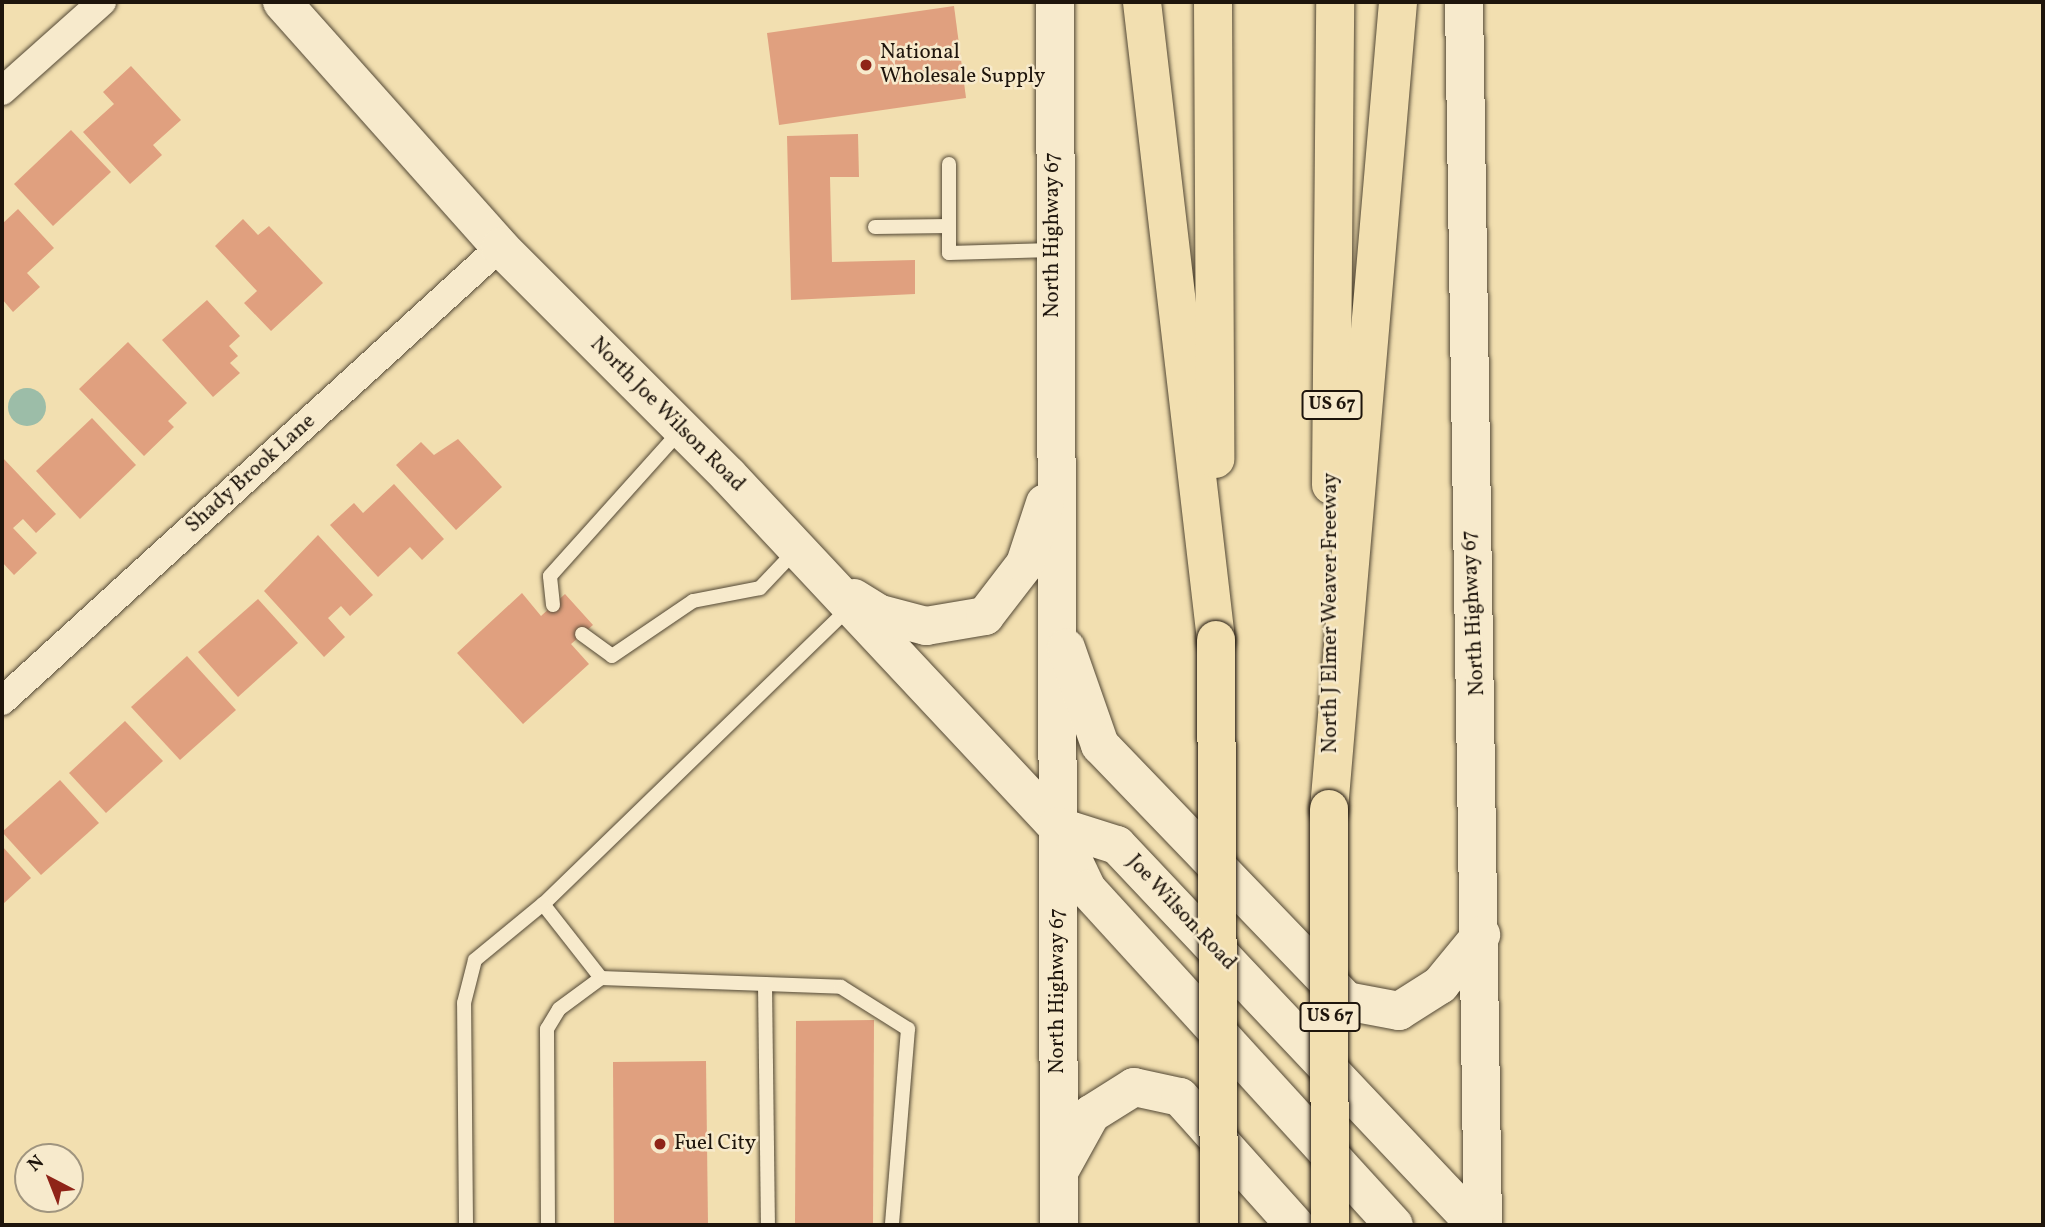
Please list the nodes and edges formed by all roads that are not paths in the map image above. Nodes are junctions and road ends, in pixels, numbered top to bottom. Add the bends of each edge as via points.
1 (102, 2) edge
2 (282, 2) edge
3 (1055, 2) edge
4 (1142, 2) edge
5 (1213, 2) edge
6 (1335, 2) edge
7 (1398, 2) edge
8 (1464, 2) edge
9 (2, 91) edge
10 (949, 164) dead end
11 (949, 226) junction
12 (875, 227) dead end
13 (500, 247) junction
14 (1052, 250) junction
15 (682, 429) junction
16 (1055, 471) junction
17 (797, 549) junction
18 (839, 594) junction
19 (553, 606) dead end
20 (1056, 620) junction
21 (582, 634) dead end
22 (1216, 640) junction
23 (2, 701) edge
24 (1329, 809) junction
25 (1056, 826) junction
26 (543, 904) junction
27 (1481, 934) junction
28 (601, 978) junction
29 (765, 984) junction
30 (1059, 1171) junction
31 (466, 1225) edge
32 (548, 1225) edge
33 (768, 1225) edge
34 (892, 1225) edge
35 (1059, 1225) edge
36 (1219, 1225) edge
37 (1295, 1225) edge
38 (1330, 1225) edge
39 (1394, 1225) edge
40 (1476, 1225) edge
41 (1483, 1225) edge

1 - 9 street
2 - 13 main road, North Joe Wilson Road
3 - 14 main road, North Highway 67
4 - 22 highway
5 - 22 highway
6 - 24 highway, North J Elmer Weaver Freeway / US 67
7 - 24 highway
8 - 27 main road, North Highway 67
10 - 11 lane
11 - 12 lane
11 - 14 lane via 949,253
13 - 15 main road, North Joe Wilson Road
13 - 23 street, Shady Brook Lane
14 - 16 main road, North Highway 67
15 - 17 main road, North Joe Wilson Road
15 - 19 lane via 550,576
16 - 18 main road via 1026,564 985,616 926,626 880,614
16 - 20 main road, North Highway 67
17 - 18 main road, North Joe Wilson Road
17 - 21 lane via 760,587 694,601 612,656
18 - 25 main road, North Joe Wilson Road
18 - 26 lane
20 - 25 main road, North Highway 67
20 - 27 main road via 1100,745 1346,1001 1399,1011 1440,985
22 - 36 highway, bridge
24 - 38 highway, North J Elmer Weaver Freeway / US 67, bridge
25 - 30 main road, North Highway 67
25 - 39 main road via 1087,889
25 - 40 main road, Joe Wilson Road via 1117,845
26 - 28 lane
26 - 31 lane via 475,960 464,1003
27 - 41 main road, North Highway 67
28 - 29 lane
28 - 32 lane via 559,1009 547,1029
29 - 33 lane
29 - 34 lane via 841,987 908,1029
30 - 35 main road, North Highway 67
30 - 37 main road via 1090,1114 1134,1087 1180,1097

